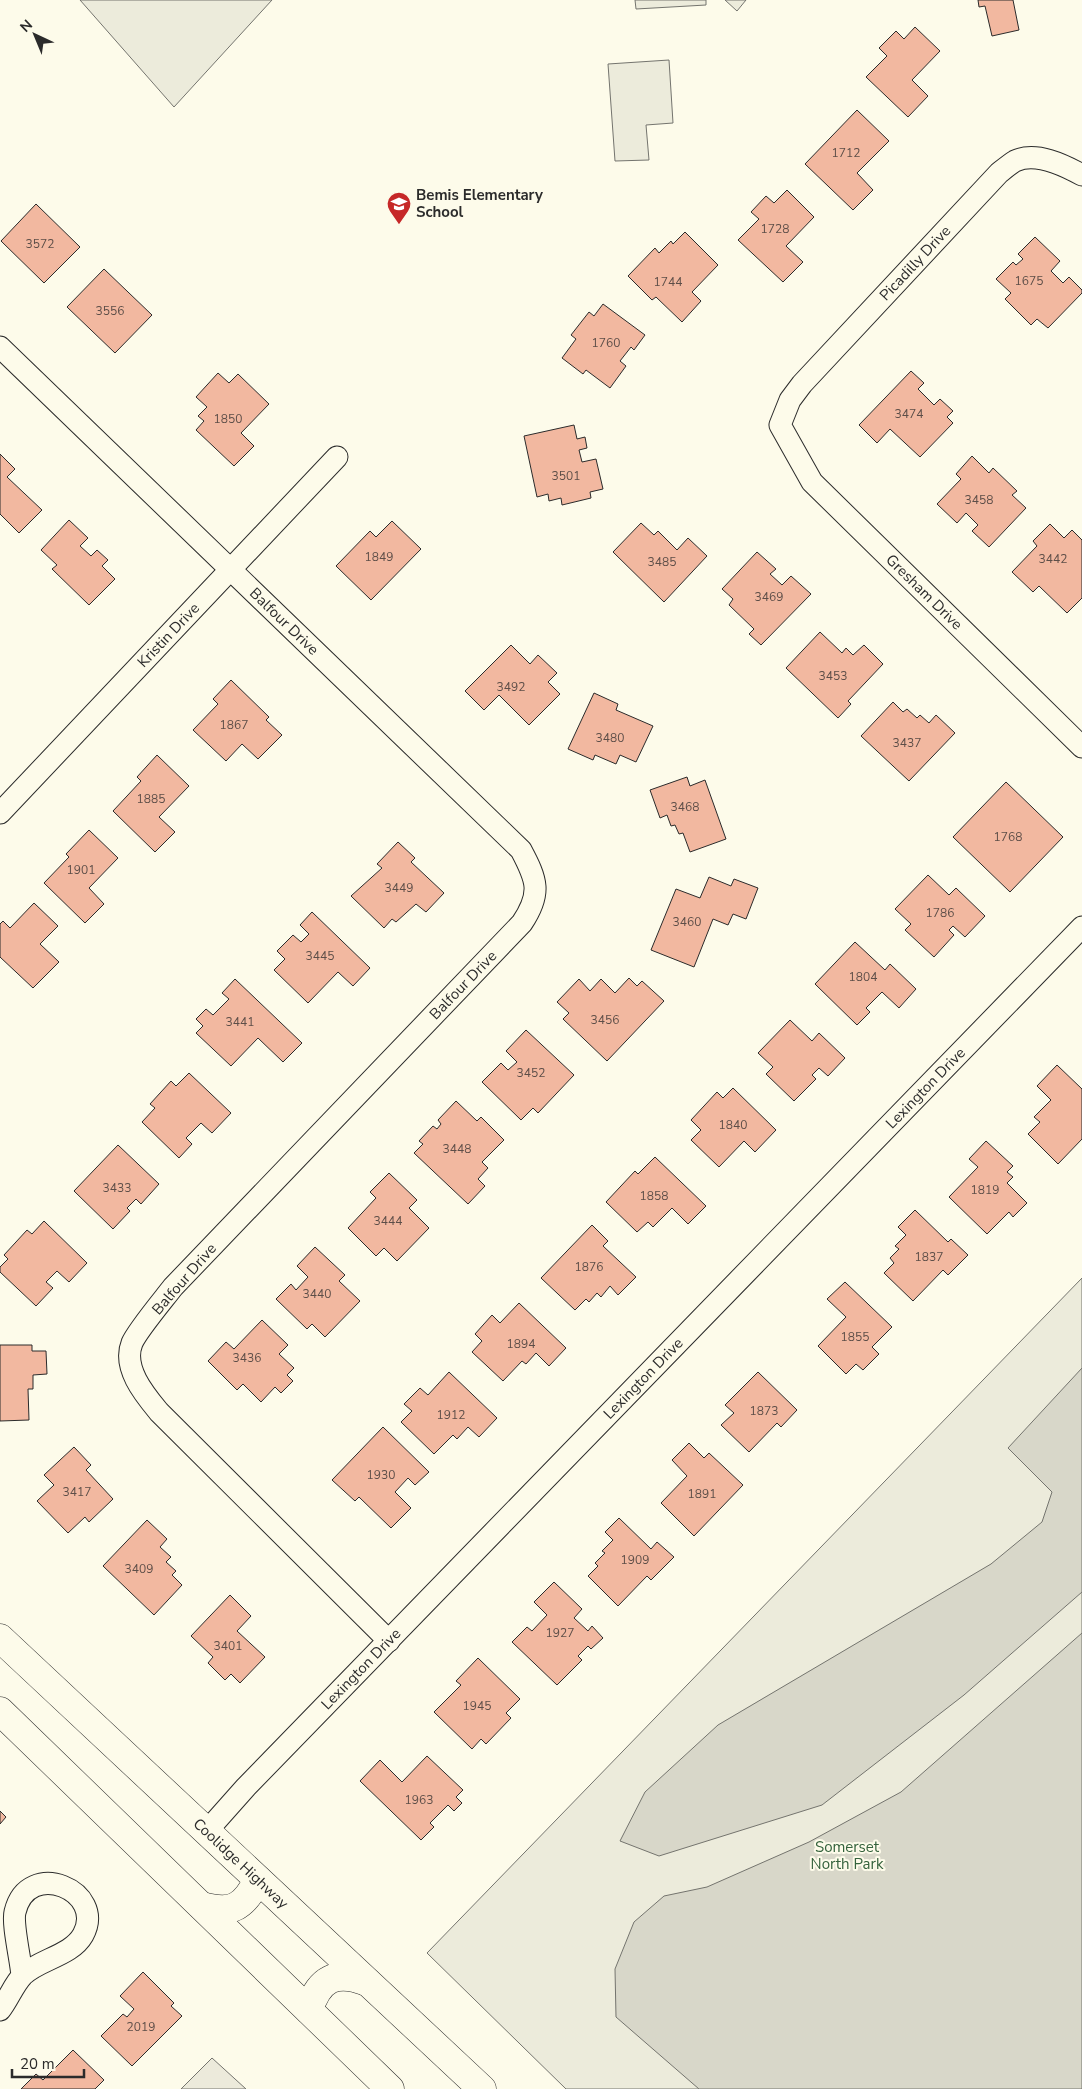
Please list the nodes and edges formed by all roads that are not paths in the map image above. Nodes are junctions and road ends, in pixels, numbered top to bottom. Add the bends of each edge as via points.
1 (1082, 174) edge
2 (0, 347) edge
3 (780, 425) joint
4 (337, 457) dead end
5 (229, 570) junction
6 (1082, 747) edge
7 (0, 813) edge
8 (1082, 927) edge
9 (0, 1638) edge
10 (389, 1641) junction
11 (0, 1710) edge
12 (206, 1832) junction
13 (258, 1880) junction
14 (202, 1906) junction
15 (22, 1976) dead end
16 (367, 1982) junction
17 (0, 2010) edge
18 (309, 2010) junction
19 (390, 2089) edge
20 (482, 2089) edge

1 - 3 street, Picadilly Drive via 1056,162 1037,159 1016,160 999,173 802,384 790,400
2 - 5 street, Balfour Drive
3 - 6 street, Gresham Drive via 812,482
4 - 5 street, Kristin Drive
5 - 7 street, Kristin Drive
5 - 10 street, Balfour Drive via 521,850 534,874 536,894 522,924 173,1287 132,1344 130,1360 135,1379 145,1396
8 - 10 street, Lexington Drive
9 - 12 main road, Coolidge Highway
10 - 12 street, Lexington Drive
11 - 14 main road
12 - 13 main road, Coolidge Highway
13 - 14 main road via 245,1901 235,1907 225,1911
13 - 16 main road, Coolidge Highway
14 - 18 main road
15 - 17 street
16 - 18 main road via 344,1975 332,1978 318,1990
16 - 20 main road, Coolidge Highway
18 - 19 main road

